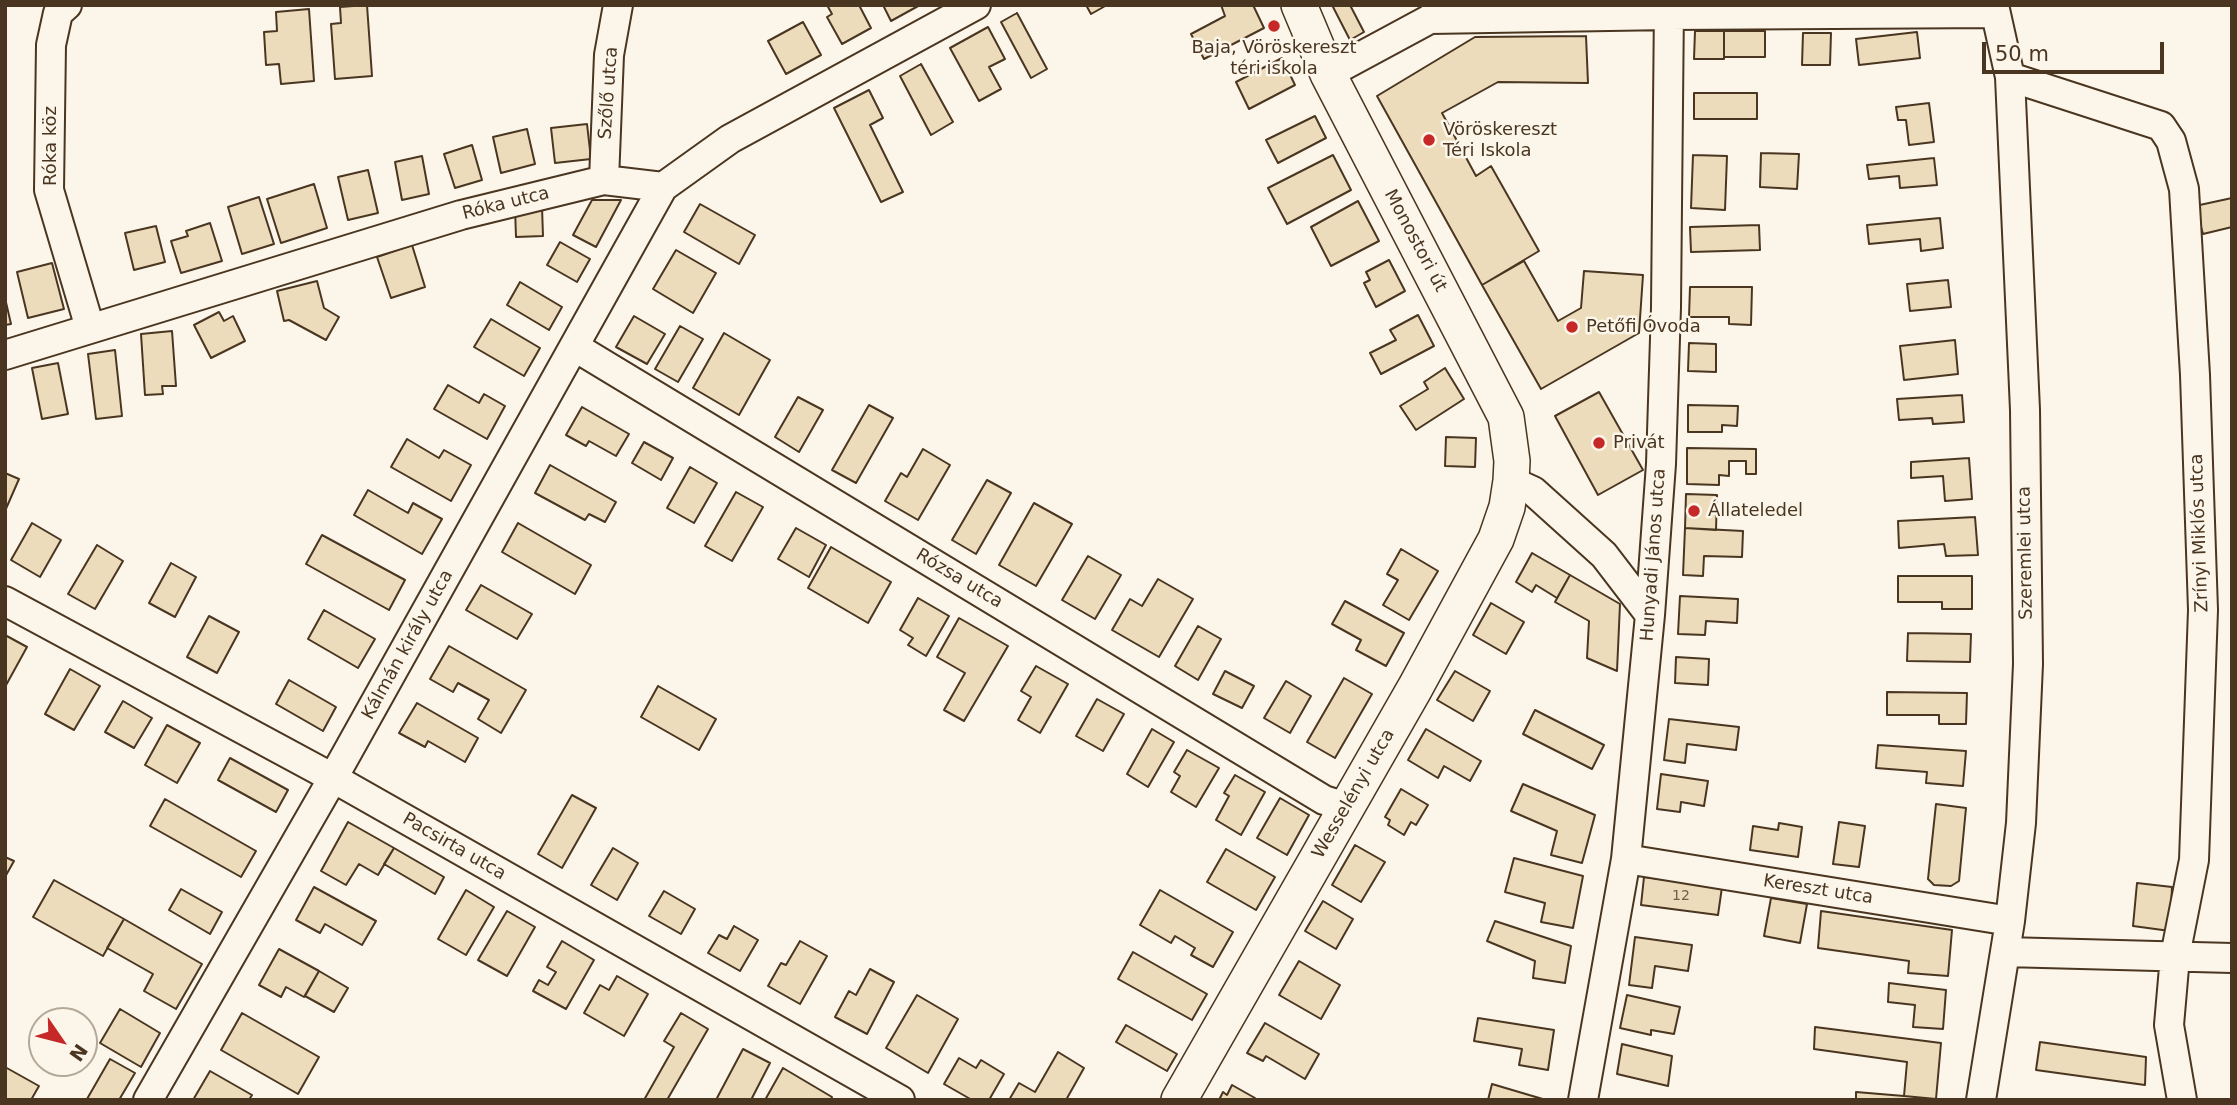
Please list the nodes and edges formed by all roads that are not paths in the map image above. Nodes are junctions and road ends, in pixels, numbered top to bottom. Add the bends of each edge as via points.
1 (67, 5) edge
2 (618, 5) edge
3 (976, 5) edge
4 (1298, 5) edge
5 (1994, 9) edge
6 (1669, 10) edge
7 (1437, 12) edge
8 (1328, 74) junction
9 (2010, 77) junction
10 (604, 180) junction
11 (663, 187) junction
12 (90, 328) junction
13 (575, 347) junction
14 (5, 355) edge
15 (1511, 481) junction
16 (5, 601) edge
17 (1650, 615) junction
18 (333, 778) junction
19 (1346, 807) junction
20 (1626, 859) junction
21 (2010, 921) junction
22 (2005, 952) junction
23 (2175, 956) junction
24 (2232, 958) edge
25 (148, 1100) edge
26 (900, 1100) edge
27 (1179, 1100) edge
28 (1583, 1100) edge
29 (1981, 1100) edge
30 (2182, 1100) edge

1 - 12 street, Róka köz via 58,13 51,44 49,190
2 - 10 street, Szőlő utca via 609,55
3 - 11 street via 730,139
4 - 8 main road, Monostori út
5 - 6 street
5 - 9 street, Szeremlei utca
6 - 7 street
6 - 17 street, Hunyadi János utca via 1662,451
7 - 8 street
8 - 15 main road, Monostori út via 1506,417
9 - 21 street, Szeremlei utca via 2025,410 2028,664 2021,823
9 - 23 street, Zrínyi Miklós utca via 2161,126 2171,141 2184,189 2203,610 2194,860
10 - 11 street, Róka utca
10 - 12 street, Róka utca via 461,215
11 - 13 street, Kálmán király utca
12 - 14 street, Róka utca
13 - 18 street, Kálmán király utca
13 - 19 street, Rózsa utca via 1324,800
15 - 17 street via 1561,514 1604,555
15 - 19 main road, Wesselényi utca via 1496,539
16 - 18 street, Pacsirta utca
17 - 20 street, Hunyadi János utca
18 - 25 street, Kálmán király utca
18 - 26 street, Pacsirta utca
19 - 27 main road, Wesselényi utca
20 - 21 street, Kereszt utca
20 - 28 street, Hunyadi János utca
21 - 22 street, Szeremlei utca
22 - 23 street
22 - 29 street, Szeremlei utca
23 - 24 street
23 - 30 street, Zrínyi Miklós utca via 2169,1025

